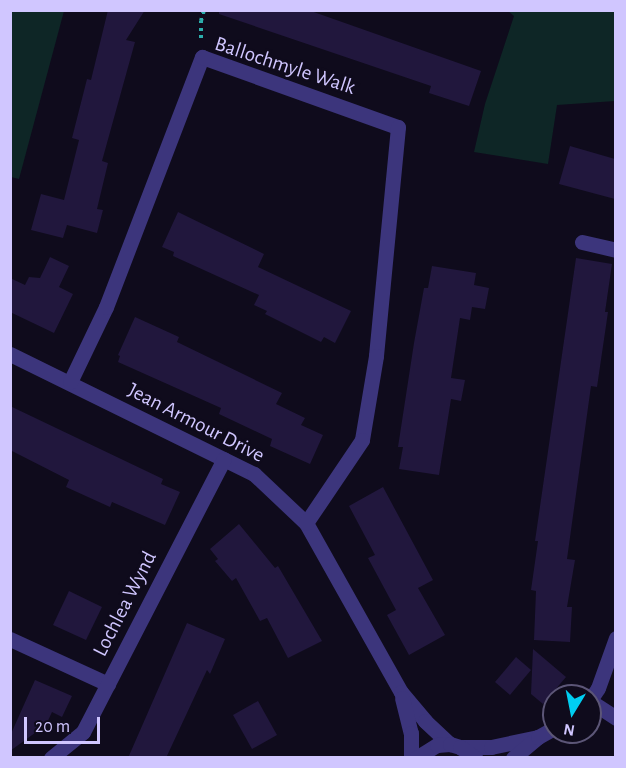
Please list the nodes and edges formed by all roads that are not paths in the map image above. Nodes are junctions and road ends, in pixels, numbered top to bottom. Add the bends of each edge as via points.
1 (582, 242) dead end
2 (615, 250) edge
3 (10, 354) edge
4 (70, 382) junction
5 (224, 459) junction
6 (306, 522) junction
7 (615, 638) edge
8 (10, 639) edge
9 (108, 684) junction
10 (599, 684) edge
11 (401, 692) junction
12 (602, 709) edge
13 (615, 718) edge
14 (542, 735) edge
15 (538, 737) junction
16 (455, 746) junction
17 (51, 758) edge
18 (411, 758) edge
19 (416, 758) edge
20 (476, 758) edge
21 (513, 758) edge

1 - 2 street
3 - 4 street, Jean Armour Drive
4 - 5 street, Jean Armour Drive
4 - 6 street, Ballochmyle Walk via 106,307 202,57 398,127 376,356 362,440
5 - 6 street, Jean Armour Drive via 255,474
5 - 9 street, Lochlea Wynd
6 - 11 street, Jean Armour Drive
7 - 10 street
8 - 9 street
9 - 17 street, Lochlea Wynd via 83,732
11 - 16 street, Jean Armour Drive via 425,721
11 - 18 street, Jean Armour Drive via 411,733
12 - 13 street
14 - 15 street
15 - 16 street via 491,747
15 - 21 street
16 - 19 street via 437,745
16 - 20 street, Jean Armour Drive

